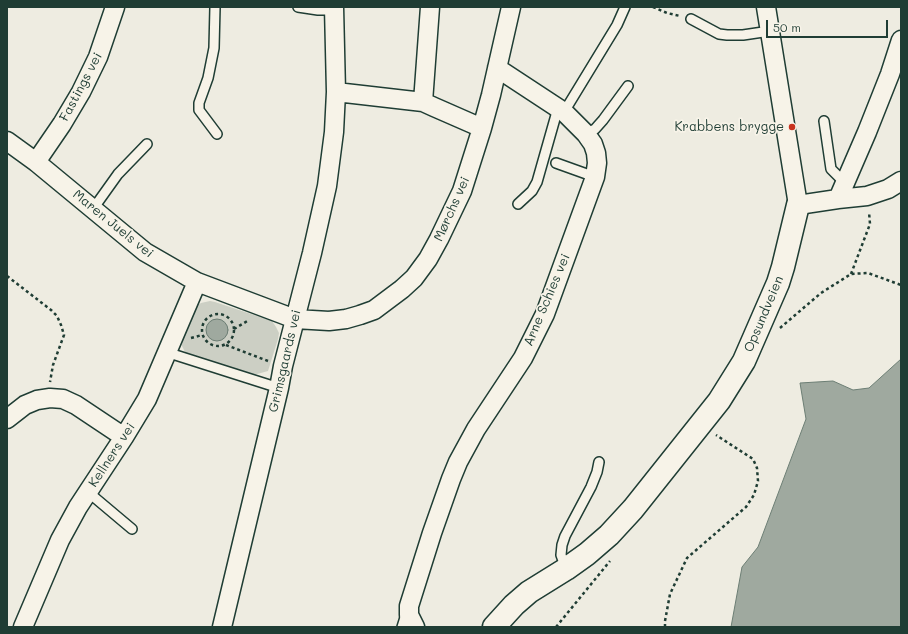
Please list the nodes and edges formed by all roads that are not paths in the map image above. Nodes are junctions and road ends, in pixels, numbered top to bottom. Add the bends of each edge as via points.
1 (115, 7) edge
2 (215, 7) edge
3 (298, 7) edge
4 (430, 7) edge
5 (511, 7) edge
6 (625, 7) edge
7 (766, 7) edge
8 (334, 9) edge
9 (691, 19) road end
10 (770, 31) junction
11 (901, 40) edge
12 (497, 68) junction
13 (628, 86) dead end
14 (336, 92) junction
15 (423, 102) junction
16 (561, 110) junction
17 (824, 121) dead end
18 (482, 128) junction
19 (217, 134) dead end
20 (586, 134) junction
21 (7, 140) edge
22 (146, 144) dead end
23 (36, 162) junction
24 (556, 163) dead end
25 (595, 177) junction
26 (901, 181) edge
27 (845, 183) junction
28 (838, 200) junction
29 (518, 204) dead end
30 (798, 205) junction
31 (93, 209) junction
32 (197, 282) junction
33 (295, 319) junction
34 (166, 352) junction
35 (279, 388) junction
36 (7, 419) edge
37 (124, 437) junction
38 (599, 462) dead end
39 (88, 492) junction
40 (132, 530) dead end
41 (566, 569) junction
42 (409, 606) junction
43 (23, 627) edge
44 (222, 627) edge
45 (402, 627) edge
46 (415, 627) edge
47 (494, 627) edge

1 - 23 street, Fastings vei via 98,57 81,92
2 - 19 lane via 214,48 199,110
3 - 8 lane
4 - 15 street
5 - 12 street, Mørchs vei
6 - 16 lane via 617,25
7 - 10 street
8 - 14 street, Grimsgaards vei
9 - 10 lane via 719,34 743,35
10 - 30 street
11 - 27 street via 890,74
12 - 16 street, Arne Schies vei
12 - 18 street, Mørchs vei
13 - 20 lane via 603,120
14 - 15 street
14 - 33 street, Grimsgaards vei via 327,186
15 - 18 street
16 - 20 street, Arne Schies vei
16 - 29 lane via 537,182 532,191
17 - 27 lane via 831,169
18 - 33 street, Mørchs vei via 462,191 451,216 440,239 414,278 374,310 360,315 329,321
20 - 25 street, Arne Schies vei via 596,153
21 - 23 street, Maren Juels vei
22 - 31 lane via 118,174
23 - 31 street, Maren Juels vei
24 - 25 lane
25 - 42 street, Arne Schies vei via 536,332 523,358 476,429 458,462
26 - 28 street via 868,196
27 - 28 street
28 - 30 street
30 - 41 street, Opsundveien via 778,283 744,360 719,401 633,509 609,535
31 - 32 street, Maren Juels vei via 145,252
32 - 33 street, Maren Juels vei
32 - 34 street, Kellners vei
33 - 35 street, Grimsgaards vei
34 - 35 lane
34 - 37 street, Kellners vei via 147,399
35 - 44 street, Grimsgaards vei
36 - 37 street via 25,405 38,400 63,399
37 - 39 street, Kellners vei
38 - 41 lane via 591,487 562,545 561,555
39 - 40 lane
39 - 43 street, Kellners vei via 60,540
41 - 47 street, Opsundveien via 529,592
42 - 45 lane
42 - 46 street via 409,615

